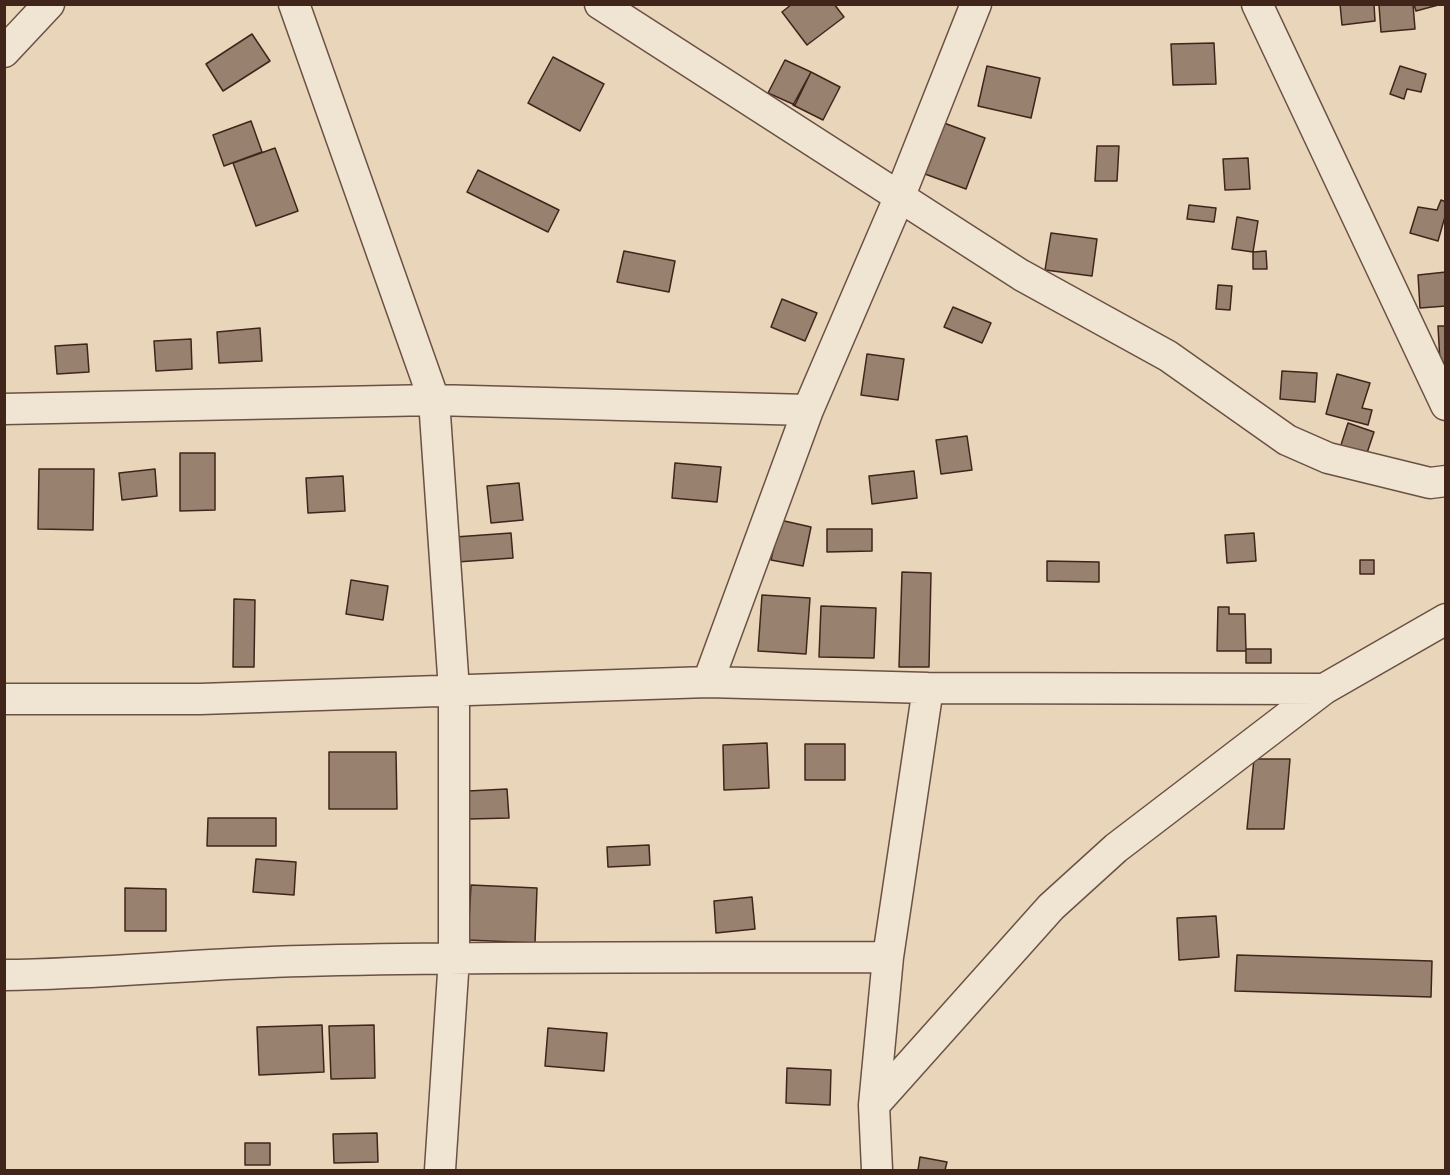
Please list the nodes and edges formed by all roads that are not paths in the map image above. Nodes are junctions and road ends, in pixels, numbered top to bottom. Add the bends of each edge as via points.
1 (49, 4) edge
2 (294, 4) edge
3 (600, 4) edge
4 (976, 4) edge
5 (1257, 4) edge
6 (4, 52) edge
7 (899, 198) junction
8 (434, 400) junction
9 (1446, 405) edge
10 (4, 409) edge
11 (808, 410) junction
12 (1446, 481) edge
13 (1446, 619) edge
14 (708, 682) junction
15 (928, 688) junction
16 (1324, 689) junction
17 (454, 690) junction
18 (4, 699) edge
19 (888, 957) junction
20 (454, 958) junction
21 (4, 975) edge
22 (874, 1105) junction
23 (440, 1170) edge
24 (877, 1170) edge

1 - 6 street
2 - 8 street
3 - 7 street
4 - 7 street
5 - 9 street
7 - 11 street
7 - 12 street via 1021,275 1168,356 1287,440 1328,458 1430,483
8 - 10 street
8 - 11 street
8 - 17 street
11 - 14 street
13 - 16 street
14 - 15 street
14 - 17 street
15 - 16 street
15 - 19 street
16 - 22 street via 1116,848 1051,907
17 - 18 street via 200,699
17 - 20 street
19 - 20 street
19 - 22 street
20 - 21 street
20 - 23 street
22 - 24 street

